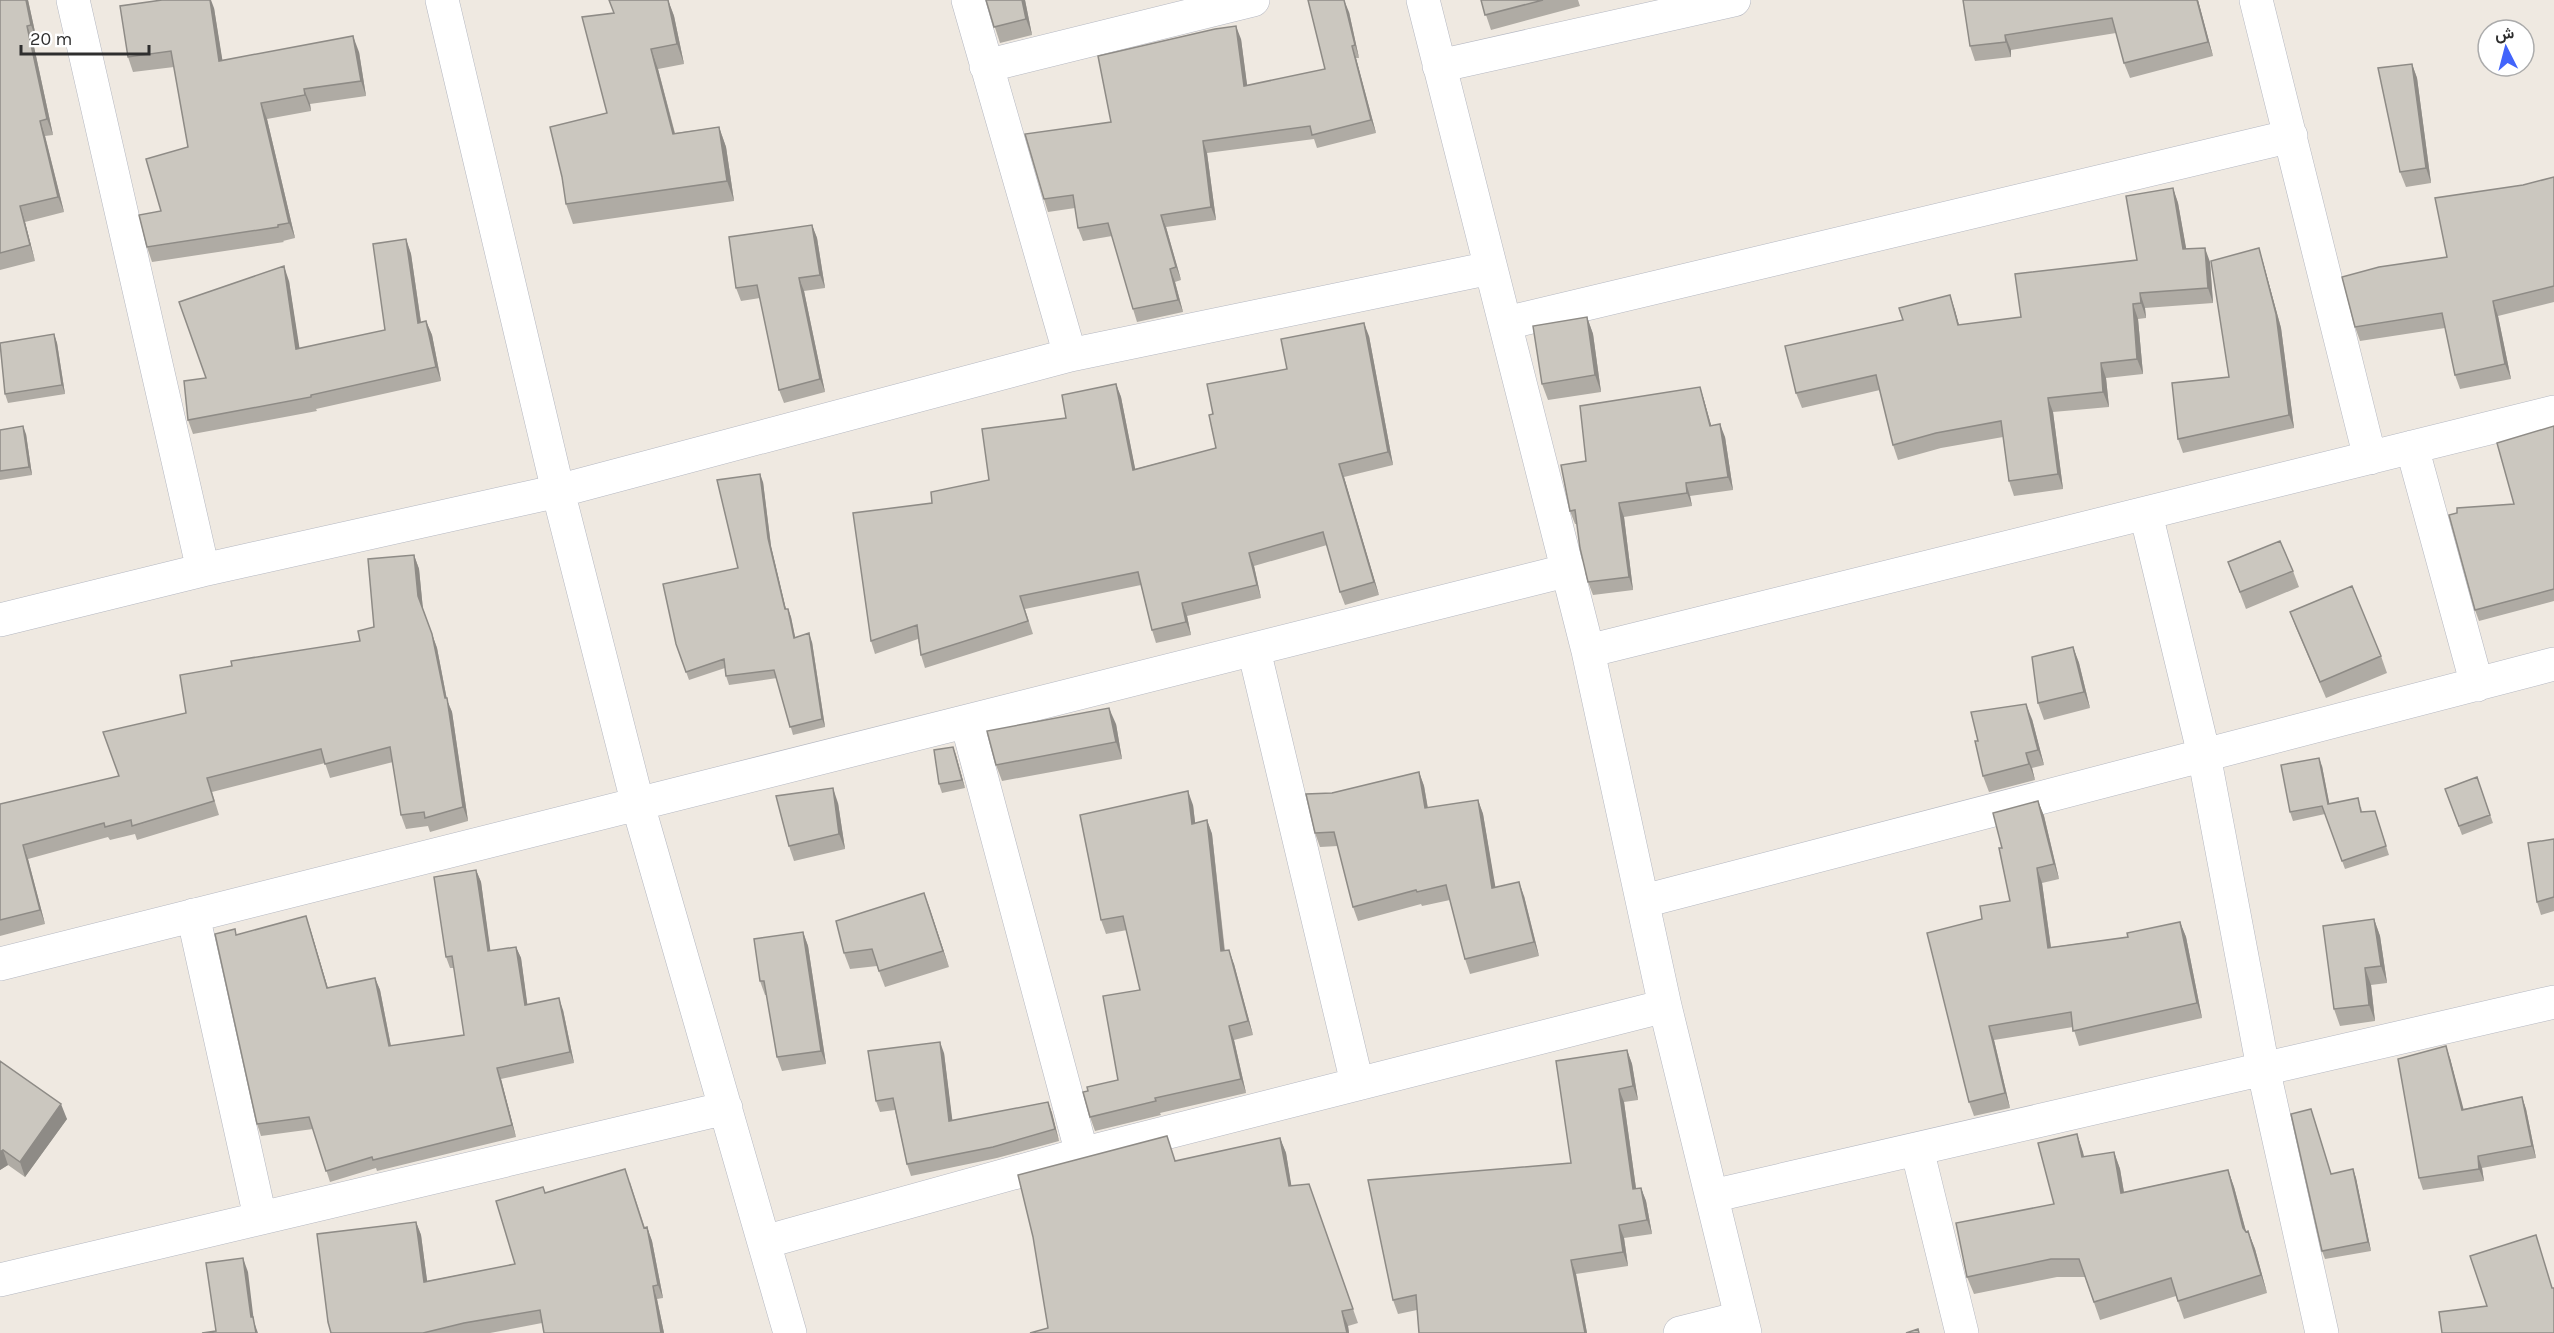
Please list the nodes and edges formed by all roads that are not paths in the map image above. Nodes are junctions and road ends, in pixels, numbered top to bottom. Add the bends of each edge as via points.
1 (73, 0) edge
2 (442, 0) edge
3 (968, 0) edge
4 (1253, 0) edge
5 (1423, 0) edge
6 (1734, 0) edge
7 (2256, 0) edge
8 (986, 66) junction
9 (1439, 66) junction
10 (2291, 136) junction
11 (1490, 268) junction
12 (1506, 323) junction
13 (1070, 355) junction
14 (2554, 412) edge
15 (2412, 447) junction
16 (2370, 458) junction
17 (558, 491) junction
18 (2146, 514) junction
19 (203, 570) junction
20 (1569, 570) junction
21 (0, 620) edge
22 (1254, 650) junction
23 (1588, 651) junction
24 (2554, 664) edge
25 (2477, 685) junction
26 (967, 723) junction
27 (2204, 755) junction
28 (638, 805) junction
29 (1644, 901) junction
30 (193, 915) junction
31 (0, 964) edge
32 (2554, 1002) edge
33 (1665, 1006) junction
34 (2263, 1068) junction
35 (1357, 1083) junction
36 (726, 1108) junction
37 (1917, 1149) junction
38 (1082, 1154) junction
39 (1712, 1196) junction
40 (260, 1217) junction
41 (764, 1242) junction
42 (0, 1280) edge
43 (1742, 1325) edge
44 (790, 1333) edge
45 (1680, 1333) edge
46 (1962, 1333) edge
47 (2322, 1333) edge

1 - 19 street
2 - 17 street
3 - 8 street
4 - 8 street
5 - 9 street
6 - 9 street
7 - 10 street
8 - 13 street
9 - 11 street
10 - 12 street
10 - 16 street
11 - 12 street
11 - 13 street
12 - 20 street
13 - 17 street
14 - 15 street
15 - 16 street
15 - 25 street
16 - 18 street
17 - 19 street
17 - 28 street
18 - 23 street
18 - 27 street
19 - 21 street
20 - 22 street
20 - 23 street
22 - 26 street
22 - 35 street
23 - 29 street
24 - 25 street
25 - 27 street
26 - 28 street
26 - 38 street
27 - 29 street
27 - 34 street
28 - 30 street
28 - 36 street
29 - 33 street
30 - 31 street
30 - 40 street
32 - 34 street
33 - 35 street
33 - 39 street
34 - 37 street
34 - 47 street
35 - 38 street
36 - 40 street
36 - 41 street
37 - 39 street
37 - 46 street
38 - 41 street
39 - 43 street
40 - 42 street
41 - 44 street
43 - 45 street

